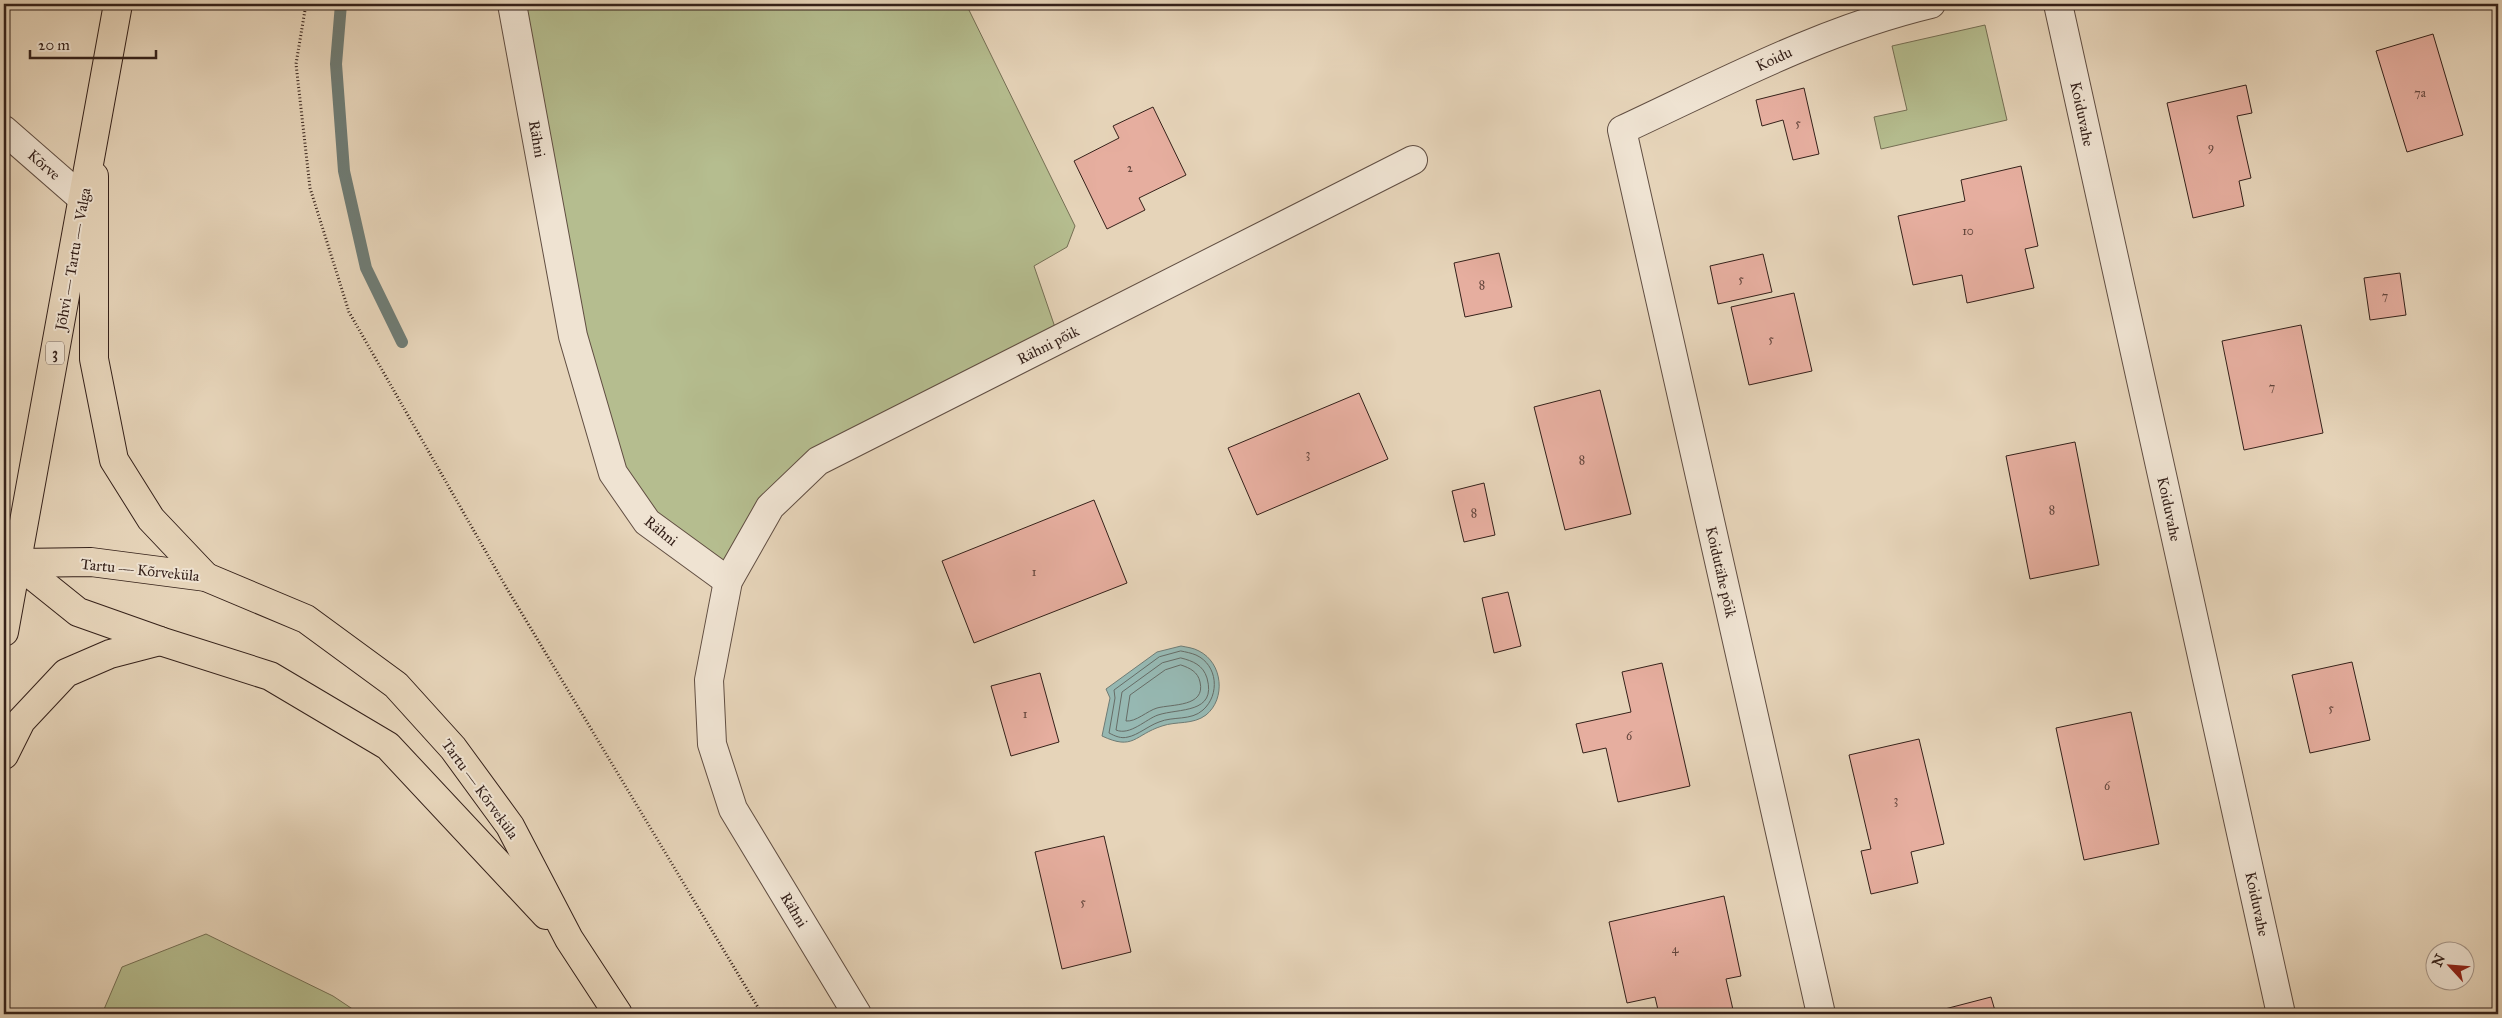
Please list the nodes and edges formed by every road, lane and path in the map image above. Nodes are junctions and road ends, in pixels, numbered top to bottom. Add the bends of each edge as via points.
1 (118, 4) edge
2 (306, 4) edge
3 (512, 4) edge
4 (1931, 4) edge
5 (2058, 4) edge
6 (4, 130) edge
7 (1622, 130) joint
8 (94, 143) junction
9 (1413, 160) dead end
10 (83, 199) junction
11 (17, 563) junction
12 (206, 577) junction
13 (728, 582) junction
14 (4, 632) edge
15 (160, 641) junction
16 (4, 755) edge
17 (569, 939) junction
18 (618, 1014) edge
19 (762, 1014) edge
20 (857, 1014) edge
21 (1821, 1014) edge
22 (2281, 1014) edge

1 - 8 main road, Jõhvi — Tartu — Valga / 3
2 - 19 path via 296,64 310,188 349,312 506,587
3 - 13 street, Rähni via 573,336 613,473 647,522
4 - 7 street, Koidu via 1885,15 1800,47
5 - 22 street, Koiduvahe
6 - 10 street, Kõrve
7 - 21 street, Koidutähe põik
8 - 10 main road, Jõhvi — Tartu — Valga / 3
8 - 12 main road via 94,359 114,460 151,519
9 - 13 street, Rähni põik via 818,461 770,507
10 - 11 main road, Jõhvi — Tartu — Valga / 3
11 - 12 main road, Tartu — Kõrveküla via 91,562
11 - 14 main road, Jõhvi — Tartu — Valga / 3
11 - 15 main road, Tartu — Kõrveküla via 78,612
12 - 17 main road, Tartu — Kõrveküla via 306,619 396,685 453,748 510,826
13 - 20 street, Rähni via 709,680 712,744 733,809
15 - 16 main road via 110,654 66,673 21,721
15 - 17 main road, Tartu — Kõrveküla via 270,676 388,746
17 - 18 main road, Tartu — Kõrveküla

